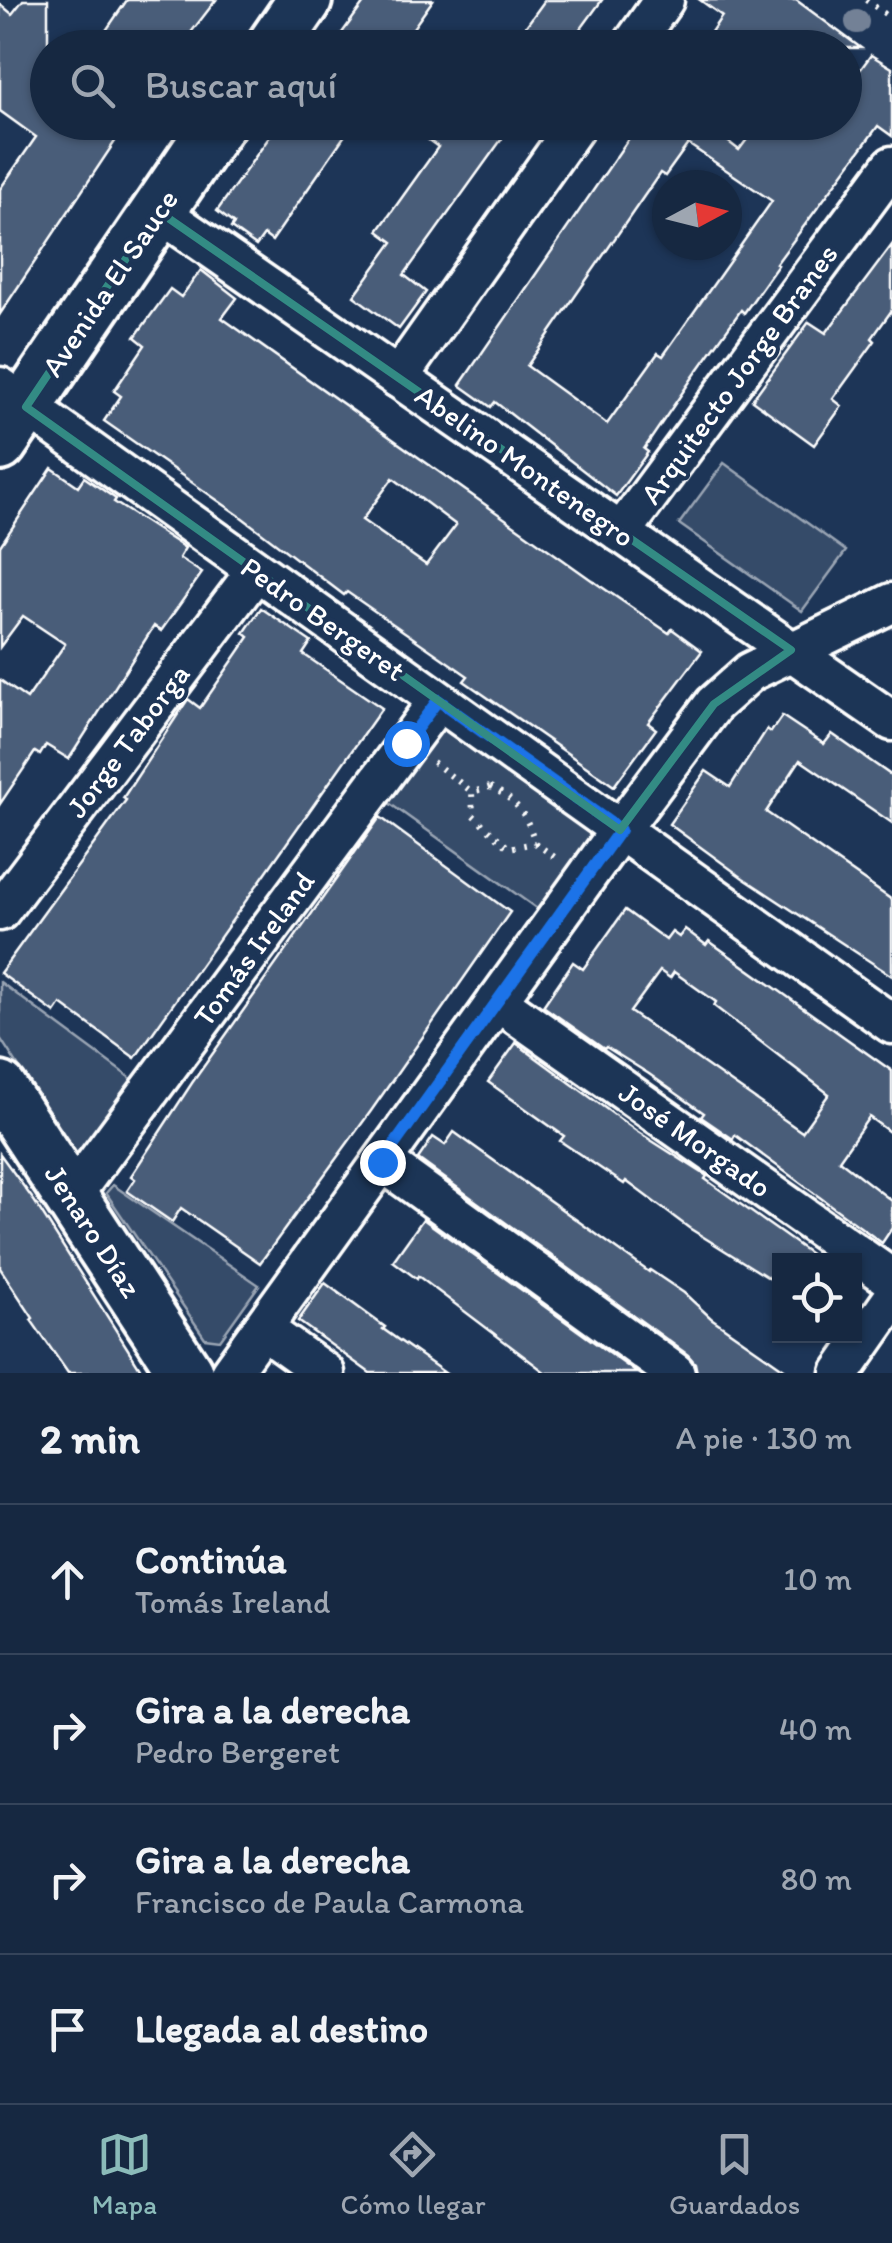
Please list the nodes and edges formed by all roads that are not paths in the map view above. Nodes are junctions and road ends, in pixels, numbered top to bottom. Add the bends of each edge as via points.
1 (305, 0) edge
2 (664, 0) edge
3 (284, 30) edge
4 (643, 30) edge
5 (207, 140) edge
6 (565, 140) edge
7 (892, 166) edge
8 (158, 211) junction
9 (398, 378) junction
10 (9, 413) edge
11 (622, 534) junction
12 (256, 571) junction
13 (892, 603) edge
14 (791, 650) junction
15 (438, 700) junction
16 (892, 721) edge
17 (620, 830) junction
18 (0, 912) edge
19 (498, 1001) junction
20 (892, 1024) edge
21 (0, 1090) edge
22 (382, 1162) junction
23 (71, 1197) junction
24 (892, 1279) edge
25 (892, 1300) edge
26 (263, 1329) junction
27 (186, 1373) edge
28 (230, 1373) edge
29 (325, 1373) edge
30 (675, 1373) edge
31 (841, 1373) edge

1 - 3 street
2 - 4 street
5 - 8 street, Avenida El Sauce
6 - 9 street
7 - 11 street, Arquitecto Jorge Branes
8 - 9 street, Abelino Montenegro
8 - 10 street, Avenida El Sauce
9 - 11 street, Abelino Montenegro
10 - 12 street, Pedro Bergeret
11 - 14 street, Abelino Montenegro
12 - 15 street, Pedro Bergeret
12 - 18 street, Jorge Taborga
13 - 14 street
14 - 16 street, Abelino Montenegro
14 - 17 street via 750,672 714,704
15 - 17 street, Pedro Bergeret
15 - 23 street, Tomás Ireland
17 - 19 street
17 - 20 street, Pedro Bergeret
19 - 22 street
19 - 24 street, José Morgado
21 - 23 street, Jenaro Díaz
22 - 26 street
22 - 30 street
23 - 27 street, Jenaro Díaz
25 - 31 street
26 - 28 street
26 - 29 street

